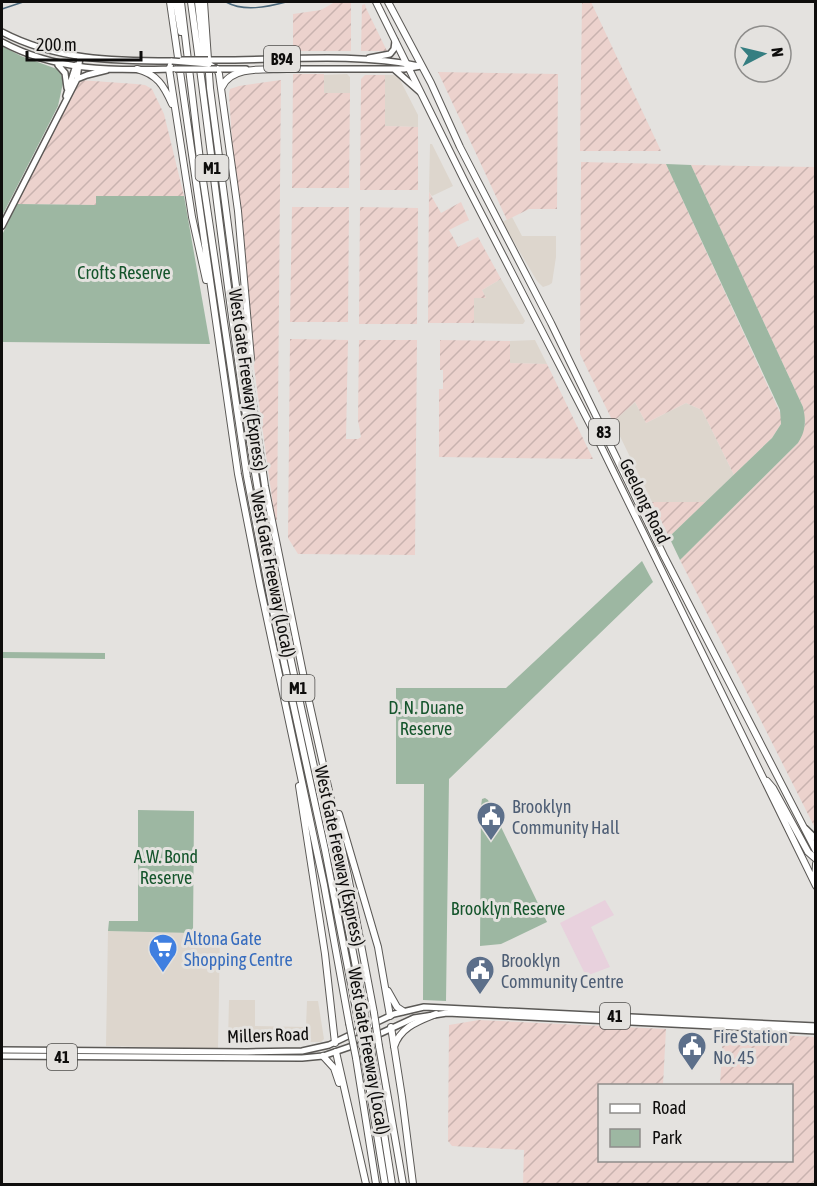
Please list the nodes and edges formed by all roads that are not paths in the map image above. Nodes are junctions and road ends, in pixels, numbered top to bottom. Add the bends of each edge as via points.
1 (170, 2) edge
2 (176, 2) edge
3 (181, 2) edge
4 (191, 2) edge
5 (198, 2) edge
6 (204, 2) edge
7 (376, 2) edge
8 (388, 2) edge
9 (2, 32) edge
10 (395, 40) junction
11 (2, 42) edge
12 (80, 57) junction
13 (287, 59) junction
14 (356, 59) junction
15 (172, 62) junction
16 (208, 62) junction
17 (58, 64) junction
18 (408, 66) junction
19 (421, 66) junction
20 (77, 68) junction
21 (113, 69) junction
22 (137, 69) junction
23 (172, 69) junction
24 (217, 69) junction
25 (287, 69) junction
26 (356, 69) junction
27 (393, 69) junction
28 (190, 77) junction
29 (77, 79) junction
30 (210, 88) junction
31 (221, 88) junction
32 (67, 90) junction
33 (420, 92) junction
34 (63, 106) junction
35 (178, 125) junction
36 (2, 226) edge
37 (212, 301) junction
38 (550, 320) junction
39 (541, 326) junction
40 (261, 462) junction
41 (279, 676) junction
42 (752, 729) junction
43 (743, 735) junction
44 (325, 774) junction
45 (763, 777) junction
46 (803, 826) junction
47 (816, 839) edge
48 (816, 851) edge
49 (816, 859) edge
50 (816, 864) edge
51 (816, 884) edge
52 (385, 985) junction
53 (403, 1011) junction
54 (436, 1014) junction
55 (390, 1016) junction
56 (816, 1026) edge
57 (391, 1027) junction
58 (816, 1030) edge
59 (335, 1043) junction
60 (2, 1050) edge
61 (394, 1051) junction
62 (336, 1052) junction
63 (221, 1055) junction
64 (2, 1056) edge
65 (323, 1056) junction
66 (354, 1135) junction
67 (366, 1185) edge
68 (376, 1185) edge
69 (385, 1185) edge
70 (392, 1185) edge
71 (402, 1185) edge
72 (413, 1185) edge

1 - 37 highway, West Gate Freeway (Local) / M1
2 - 28 highway
3 - 28 highway, West Gate Freeway (Express) / M1
4 - 70 highway, West Gate Freeway (Express) / M1, bridge via 255,472 365,1016
5 - 30 highway
6 - 30 highway, West Gate Freeway (Local) / M1
7 - 10 highway, 83
8 - 19 highway, 83
9 - 12 main road, B94 via 32,46
10 - 14 main road via 394,50 387,55
10 - 18 highway, 83
11 - 17 main road, B94
12 - 15 main road, B94
12 - 20 main road
13 - 14 main road, B94
13 - 16 main road, B94
13 - 25 main road
14 - 18 main road, B94
14 - 26 main road
15 - 16 main road, B94, bridge
15 - 23 main road
16 - 24 main road
17 - 20 main road, B94
17 - 32 main road via 65,74
18 - 19 main road
18 - 27 main road, B94
18 - 33 highway, Geelong Road / 83
19 - 38 highway, Geelong Road / 83
20 - 21 main road, B94
20 - 29 main road
20 - 32 main road
21 - 22 main road, B94
21 - 29 main road
22 - 23 main road, B94
22 - 35 highway via 159,80
23 - 24 main road, B94, bridge
23 - 35 highway
24 - 25 main road, B94
24 - 31 highway
25 - 26 main road, B94
25 - 31 highway via 236,73
26 - 27 main road, B94
27 - 33 main road
28 - 69 highway, West Gate Freeway (Express) / M1, bridge via 247,477 358,1020
29 - 34 main road
30 - 40 highway, West Gate Freeway (Local) / M1
31 - 40 highway via 238,211
32 - 34 main road
33 - 39 highway, Geelong Road / 83
34 - 36 main road
35 - 37 highway via 192,218
37 - 41 highway, West Gate Freeway (Local) / M1 via 240,484
38 - 39 highway
38 - 42 highway, Geelong Road / 83
39 - 43 highway, Geelong Road / 83
40 - 44 highway, West Gate Freeway (Local) / M1
41 - 59 highway via 321,924
41 - 68 highway, West Gate Freeway (Local) / M1, bridge via 324,885
42 - 43 highway
42 - 46 highway, Geelong Road / 83
43 - 45 highway, Geelong Road / 83
44 - 52 highway via 371,920
44 - 71 highway, West Gate Freeway (Local) / M1, bridge via 374,1013
45 - 49 highway
45 - 51 highway, Geelong Road / 83
46 - 47 main road
46 - 48 highway, Geelong Road / 83
50 - 51 highway
52 - 53 highway
52 - 55 highway
53 - 55 main road, Millers Road / 41
53 - 56 main road, Millers Road / 41 via 432,1007
54 - 57 main road, Millers Road / 41
54 - 58 main road, Millers Road / 41
54 - 61 highway via 408,1027 399,1036
55 - 57 main road
55 - 59 main road, Millers Road / 41
57 - 61 highway
57 - 62 main road, Millers Road / 41
59 - 62 main road
59 - 63 main road, Millers Road / 41 via 302,1051
60 - 63 main road, Millers Road / 41
61 - 72 highway
62 - 65 main road, Millers Road / 41
62 - 66 highway
63 - 64 main road, Millers Road / 41
63 - 65 main road, Millers Road / 41
65 - 66 highway via 334,1068
66 - 67 highway

